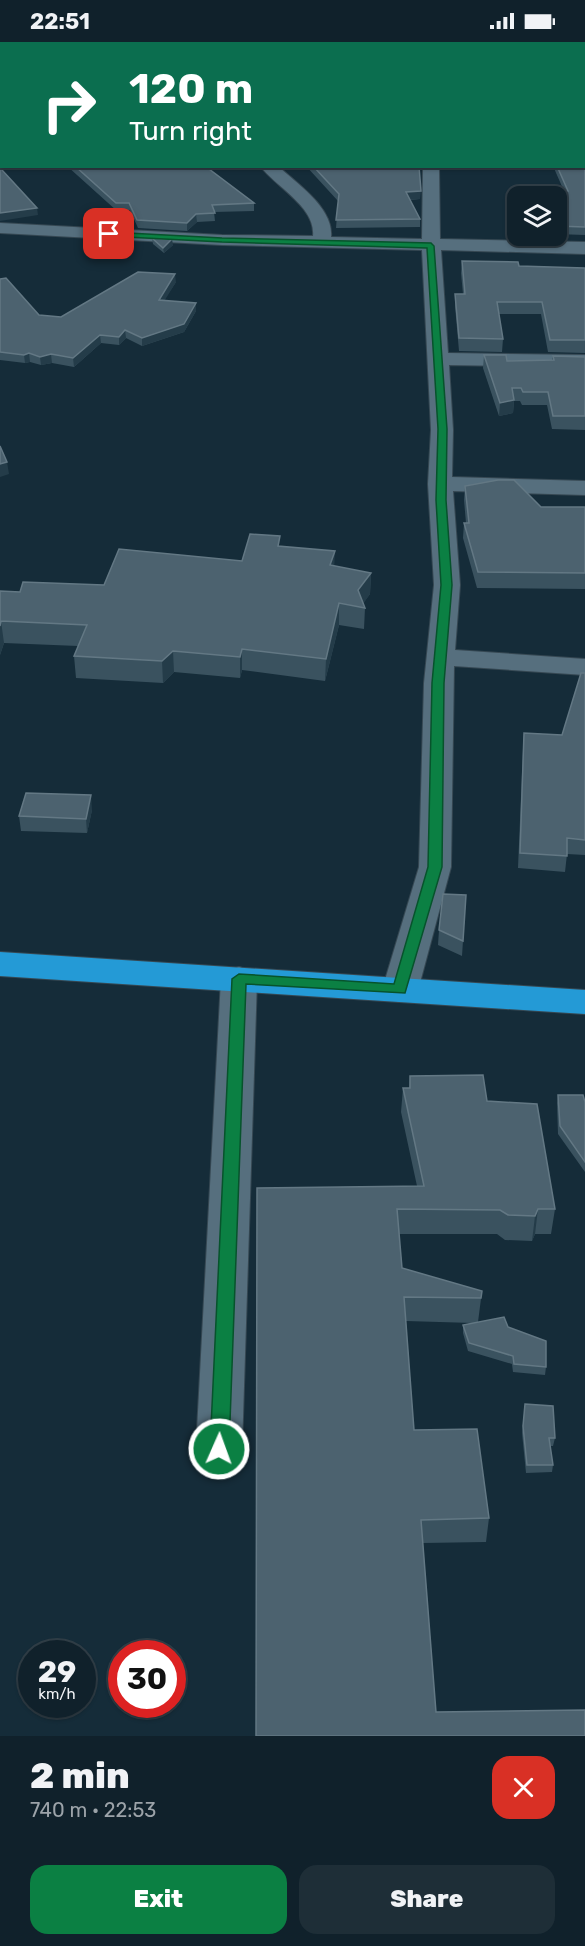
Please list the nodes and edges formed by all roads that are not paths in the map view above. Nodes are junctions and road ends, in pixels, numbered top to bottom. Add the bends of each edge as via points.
1 (270, 168) edge
2 (431, 168) edge
3 (0, 216) edge
4 (0, 228) edge
5 (19, 229) junction
6 (321, 243) junction
7 (431, 246) junction
8 (585, 248) edge
9 (438, 359) junction
10 (585, 361) edge
11 (440, 484) junction
12 (585, 488) edge
13 (440, 657) junction
14 (585, 667) edge
15 (0, 964) edge
16 (239, 979) junction
17 (400, 990) junction
18 (585, 1002) edge
19 (219, 1449) dead end

1 - 6 street via 319,221
2 - 7 street
3 - 5 street
4 - 5 street
5 - 6 street
6 - 7 street
7 - 8 street
7 - 9 street
9 - 10 street
9 - 11 street
11 - 12 street
11 - 13 street via 447,585
13 - 14 street
13 - 17 street via 435,867
15 - 16 highway
16 - 17 highway
16 - 19 street
17 - 18 highway

